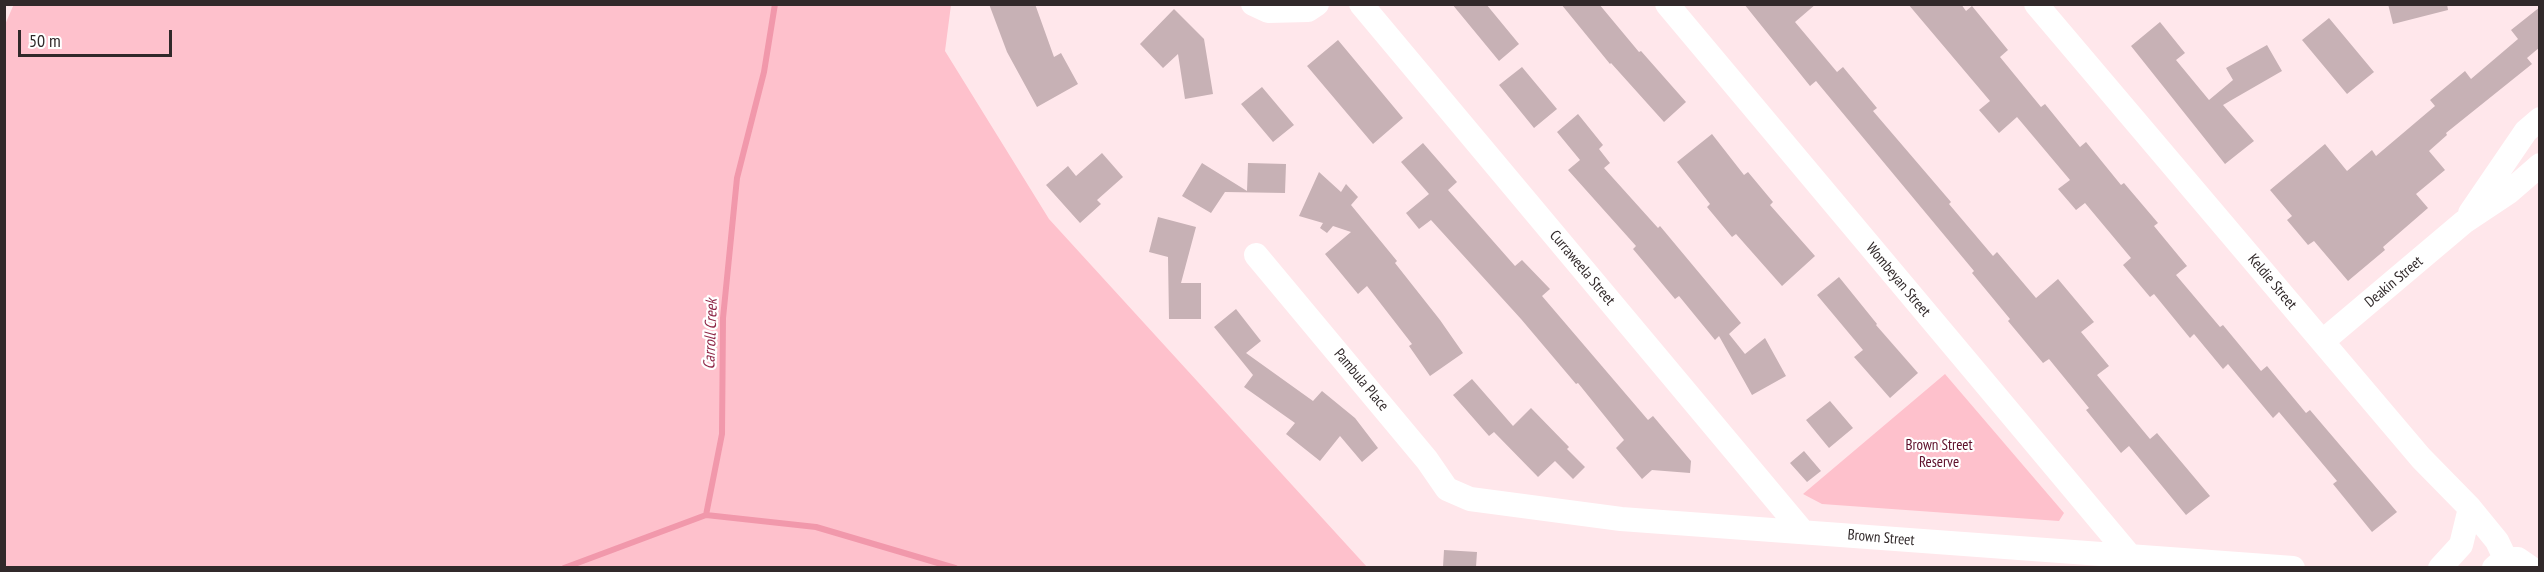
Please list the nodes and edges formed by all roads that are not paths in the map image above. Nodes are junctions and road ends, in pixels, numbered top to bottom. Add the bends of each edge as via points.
1 (1253, 4) edge
2 (1317, 4) edge
3 (1361, 4) edge
4 (1667, 4) edge
5 (2036, 4) edge
6 (2540, 119) edge
7 (2540, 165) edge
8 (2464, 222) junction
9 (1256, 255) dead end
10 (2323, 342) junction
11 (1470, 498) joint
12 (2470, 508) junction
13 (1803, 532) junction
14 (1964, 556) edge
15 (2130, 556) junction
16 (2500, 564) edge
17 (2293, 567) edge
18 (2440, 567) edge
19 (2531, 567) edge

1 - 2 street via 1268,11 1308,10
3 - 13 street, Curraweela Street
4 - 15 street, Wombeyan Street
5 - 10 street, Keldie Street
6 - 8 street, Deakin Street via 2526,131
7 - 8 street, Deakin Street
8 - 10 street, Deakin Street
9 - 11 street, Pambula Place via 1447,489
10 - 12 street, Keldie Street via 2421,458
11 - 13 street, Brown Street via 1621,519
12 - 16 street, Keldie Street via 2497,541
12 - 18 street via 2461,545
13 - 14 street, Brown Street
14 - 15 street, Brown Street
15 - 17 street, Brown Street
16 - 19 street via 2518,559

